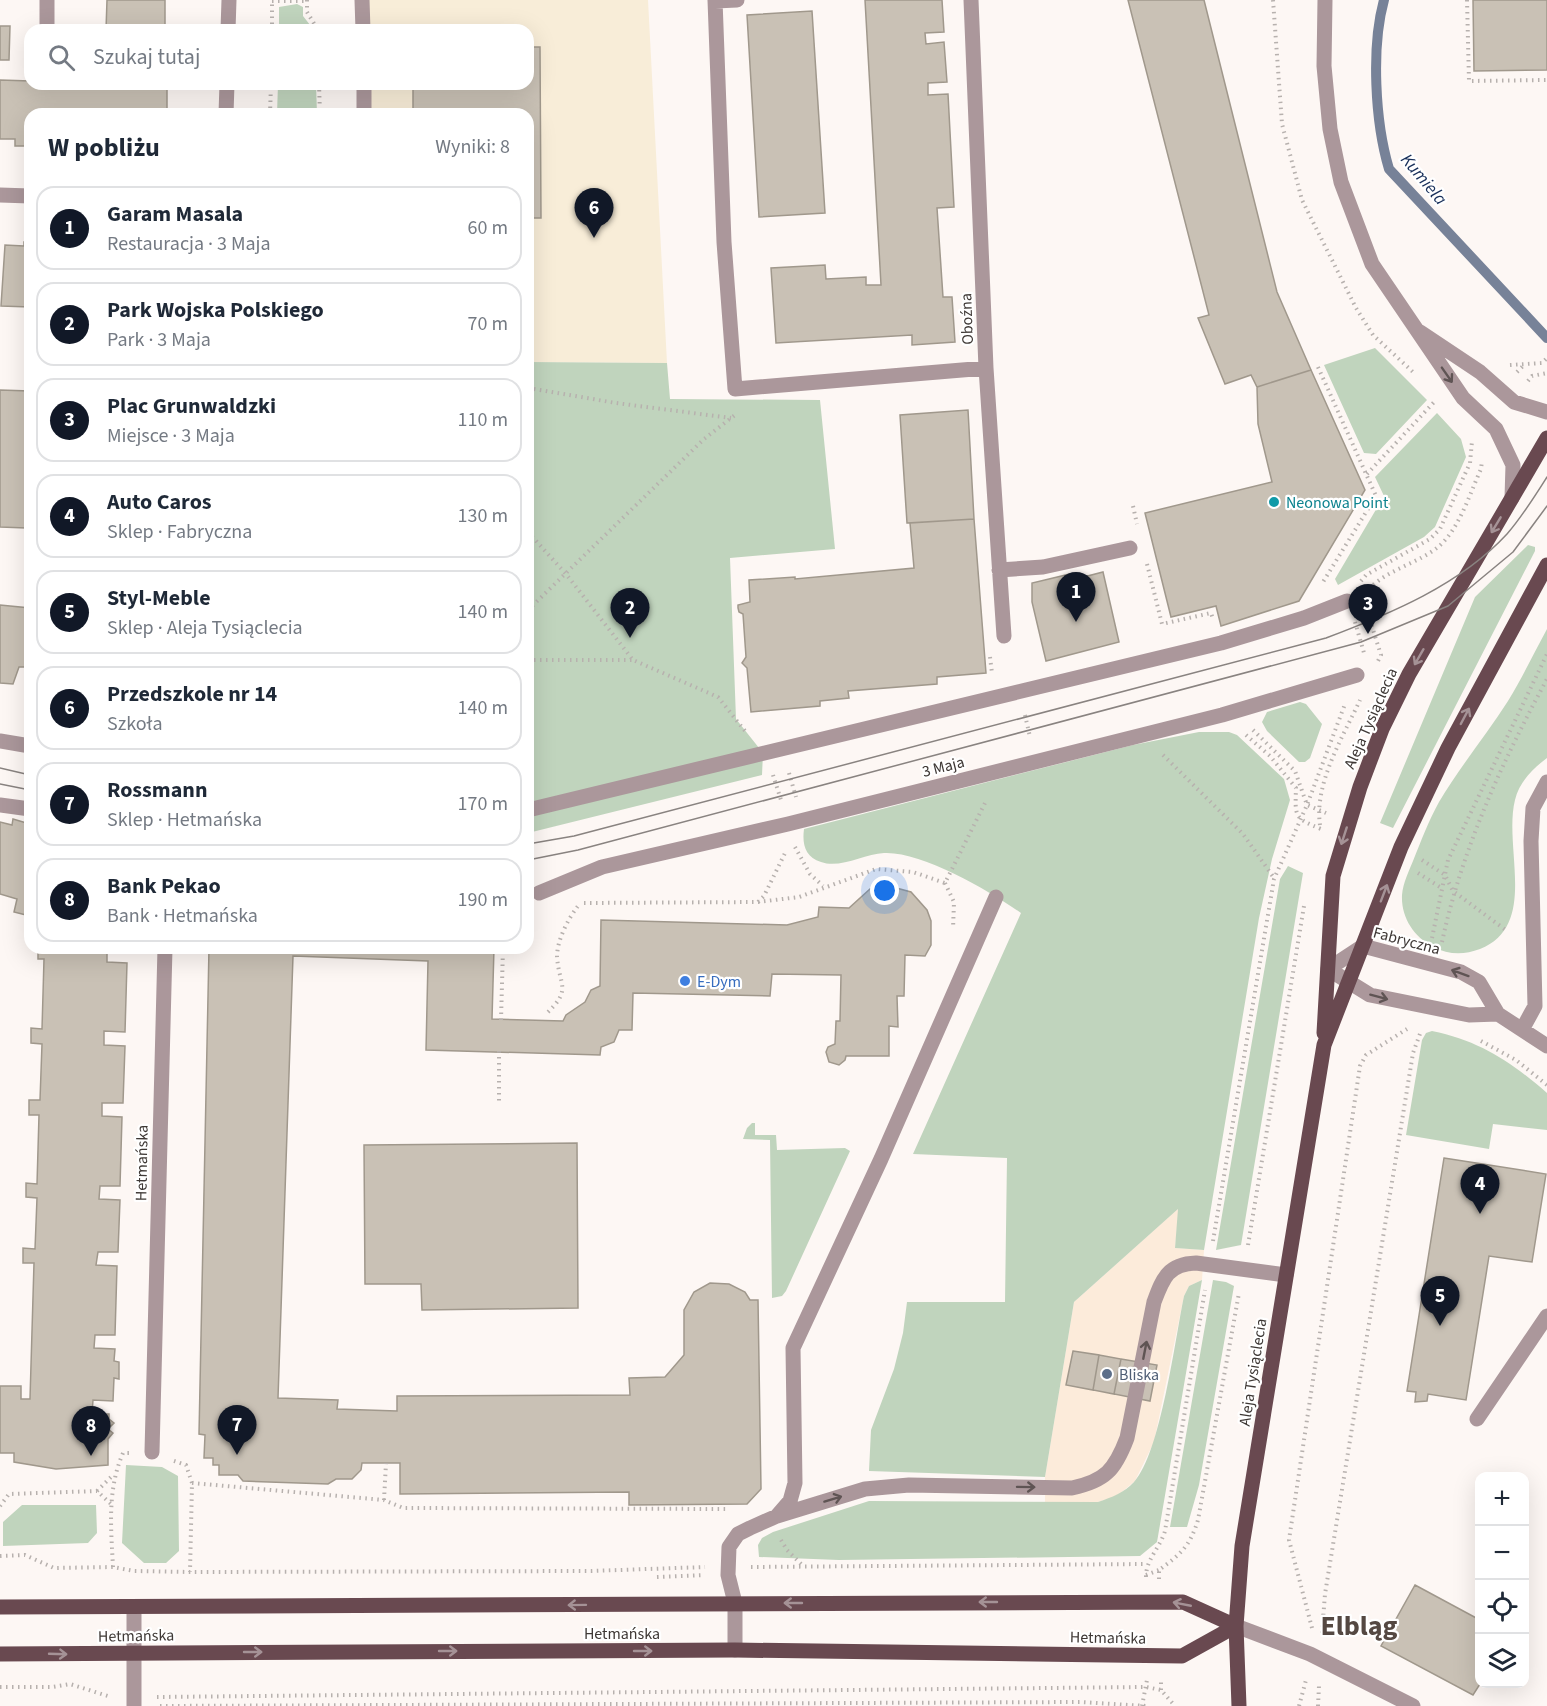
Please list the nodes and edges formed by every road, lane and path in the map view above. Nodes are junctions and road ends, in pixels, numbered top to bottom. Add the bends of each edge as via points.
1 (47, 0) edge
2 (229, 0) edge
3 (307, 0) edge
4 (362, 0) edge
5 (715, 0) edge
6 (737, 0) edge
7 (971, 0) edge
8 (1325, 0) edge
9 (1467, 0) edge
10 (272, 1) edge
11 (316, 23) edge
12 (47, 24) edge
13 (228, 24) edge
14 (272, 24) edge
15 (363, 24) edge
16 (1547, 80) edge
17 (227, 90) edge
18 (271, 90) edge
19 (319, 90) edge
20 (364, 90) edge
21 (226, 108) edge
22 (270, 108) edge
23 (320, 108) edge
24 (364, 108) edge
25 (0, 195) edge
26 (24, 196) edge
27 (1413, 327) junction
28 (1547, 358) edge
29 (1318, 367) dead end
30 (986, 369) junction
31 (534, 389) edge
32 (1501, 391) junction
33 (1437, 398) dead end
34 (740, 412) dead end
35 (1547, 412) edge
36 (731, 418) junction
37 (1484, 418) junction
38 (1547, 438) edge
39 (1367, 474) junction
40 (1512, 498) junction
41 (1133, 506) dead end
42 (1458, 517) dead end
43 (1138, 527) dead end
44 (534, 539) edge
45 (1130, 548) dead end
46 (1146, 560) dead end
47 (1547, 565) edge
48 (999, 570) junction
49 (566, 574) junction
50 (1366, 598) dead end
51 (1347, 601) junction
52 (534, 604) edge
53 (1366, 606) dead end
54 (1004, 636) dead end
55 (1221, 643) junction
56 (1547, 654) edge
57 (534, 660) edge
58 (633, 660) junction
59 (1377, 663) dead end
60 (1357, 675) junction
61 (1547, 678) edge
62 (1365, 689) dead end
63 (1019, 691) junction
64 (1233, 711) junction
65 (1133, 737) junction
66 (0, 741) edge
67 (24, 745) edge
68 (763, 753) junction
69 (1037, 761) junction
70 (1000, 771) junction
71 (1547, 782) edge
72 (0, 805) edge
73 (1307, 805) junction
74 (24, 808) edge
75 (534, 809) edge
76 (1318, 809) junction
77 (1348, 823) junction
78 (790, 831) junction
79 (1318, 839) dead end
80 (1401, 847) junction
81 (787, 848) dead end
82 (1445, 875) junction
83 (1274, 879) junction
84 (823, 886) junction
85 (1454, 891) junction
86 (539, 893) dead end
87 (996, 897) dead end
88 (758, 902) junction
89 (1304, 903) dead end
90 (1448, 915) dead end
91 (1363, 946) junction
92 (1533, 950) junction
93 (165, 954) edge
94 (503, 954) edge
95 (1427, 964) junction
96 (1328, 969) junction
97 (1349, 982) junction
98 (1419, 1006) junction
99 (548, 1012) dead end
100 (1498, 1014) junction
101 (501, 1020) dead end
102 (1523, 1028) junction
103 (1476, 1038) dead end
104 (1324, 1045) junction
105 (1547, 1046) edge
106 (499, 1051) dead end
107 (1413, 1053) dead end
108 (1547, 1085) edge
109 (499, 1101) dead end
110 (1209, 1265) junction
111 (1244, 1268) junction
112 (1286, 1275) junction
113 (1547, 1316) edge
114 (1477, 1419) dead end
115 (152, 1452) dead end
116 (386, 1464) dead end
117 (114, 1474) dead end
118 (192, 1483) dead end
119 (97, 1491) junction
120 (191, 1499) dead end
121 (384, 1500) junction
122 (0, 1506) edge
123 (737, 1509) dead end
124 (775, 1517) junction
125 (0, 1556) edge
126 (728, 1566) junction
127 (113, 1567) junction
128 (804, 1567) junction
129 (189, 1572) junction
130 (1160, 1602) junction
131 (735, 1603) junction
132 (0, 1607) edge
133 (134, 1607) junction
134 (1236, 1626) junction
135 (735, 1650) junction
136 (134, 1652) junction
137 (0, 1654) edge
138 (1162, 1656) junction
139 (1315, 1657) junction
140 (0, 1687) edge
141 (1146, 1687) junction
142 (1161, 1690) junction
143 (163, 1697) junction
144 (134, 1702) edge
145 (164, 1705) edge
146 (808, 1705) edge
147 (1143, 1705) edge
148 (1175, 1706) edge
149 (1239, 1706) edge
150 (1299, 1706) edge
151 (1318, 1706) edge
152 (1413, 1706) edge

1 - 12 street
2 - 13 street
3 - 10 path
3 - 11 path via 307,12
4 - 15 street
5 - 6 street
5 - 30 street via 724,243 735,389
7 - 30 street, Oboźna
8 - 27 street via 1326,87 1341,182 1372,264
9 - 16 path via 1469,81
10 - 14 path
17 - 21 street
18 - 22 path
19 - 23 path
20 - 24 street
25 - 26 street
27 - 32 street via 1480,372
27 -> 37 street via 1463,398
28 - 32 path via 1542,363 1524,365
29 - 39 path
30 - 48 street, Oboźna
31 - 36 path
32 - 35 street via 1514,402
33 - 39 path
34 - 36 path
36 - 49 path via 704,438
37 - 40 street via 1496,429 1513,465
37 - 51 path via 1471,445 1470,463 1440,529 1430,539 1366,574
38 - 40 main road, Aleja Tysiąclecia
39 - 51 path via 1376,496 1322,584
40 -> 77 main road, Aleja Tysiąclecia via 1409,674 1382,729
41 - 43 path
42 - 50 path via 1437,548 1378,580
44 - 49 path
45 - 48 street via 1043,567
46 - 55 path via 1162,624 1211,613
80 -> 47 main road, Aleja Tysiąclecia via 1448,748
48 - 54 street, Oboźna
49 - 52 path
49 - 58 path
51 - 55 street
51 - 60 path via 1365,657
53 - 59 path via 1381,655
55 - 63 street
56 - 82 path via 1448,860
57 - 58 path
58 - 68 path via 718,697
60 - 64 street, 3 Maja
60 - 73 path
61 - 85 path via 1475,828
62 - 76 path via 1321,792
63 - 68 street
63 - 69 path
64 - 65 street, 3 Maja
64 - 73 path via 1295,771
65 - 69 street, 3 Maja
65 - 83 path via 1166,757 1235,826
66 - 67 street
68 - 75 street
68 - 78 path
69 - 70 street, 3 Maja
70 - 78 street, 3 Maja
70 - 84 path via 945,884 913,872 876,869
71 - 92 street via 1533,808
72 - 74 street
73 - 76 path
73 - 83 path
76 - 77 path
76 - 79 path
77 -> 96 main road, Aleja Tysiąclecia via 1333,876
78 - 84 path via 800,860
78 - 86 street, 3 Maja via 602,867
80 - 82 path
91 -> 80 main road, Aleja Tysiąclecia
81 - 88 path
82 - 85 path
82 - 95 path
83 - 110 path
84 - 88 path via 799,897
85 - 90 path
85 - 92 path
87 - 124 street via 793,1348 795,1483 790,1501
88 - 99 path via 579,903 557,955 564,990
89 - 111 path
91 - 95 street, Fabryczna
91 - 96 street, Fabryczna
91 - 97 main road, Aleja Tysiąclecia
92 - 102 street via 1535,1006
93 - 115 street, Hetmańska
94 - 101 path
100 -> 95 street, Fabryczna via 1479,982 1461,972
96 - 97 street
96 - 104 main road, Aleja Tysiąclecia
97 -> 98 street via 1370,995
97 - 104 main road, Aleja Tysiąclecia
98 - 100 street via 1469,1015
98 - 139 path via 1414,1026 1366,1055 1360,1066 1289,1540 1313,1631
100 - 102 street
102 - 105 street
103 - 108 path via 1516,1060
104 - 112 main road, Aleja Tysiąclecia
106 - 109 path
107 - 139 path
110 - 111 street
124 -> 110 street via 866,1489 909,1485 1072,1488 1105,1477 1120,1457 1127,1438 1154,1302 1161,1285 1172,1269 1181,1264
110 - 128 path via 1165,1531 1161,1546 1146,1564
111 - 112 street
111 - 130 path via 1198,1520 1192,1540 1160,1570
112 - 134 main road, Aleja Tysiąclecia via 1242,1546
113 - 114 street
116 - 121 path
117 - 119 path
118 - 121 path
119 - 122 path via 9,1494
119 - 127 path via 111,1504
120 - 129 path
121 - 123 path via 403,1508
124 - 126 street via 738,1534 729,1547
124 - 128 path via 787,1550
125 - 127 path via 24,1555 54,1568
126 - 128 path
126 - 129 path via 591,1571
126 - 131 street
127 - 129 path
130 -> 131 main road, Hetmańska
134 -> 130 main road, Hetmańska via 1183,1602
131 -> 133 main road, Hetmańska
131 - 135 street
132 - 133 main road, Hetmańska
133 - 136 street
134 - 138 main road, Hetmańska via 1182,1656
134 - 139 street, Hetmańska
134 - 149 main road, Aleja Tysiąclecia
136 -> 135 main road, Hetmańska
135 - 138 main road, Hetmańska
137 -> 136 main road, Hetmańska
136 - 144 street
138 - 142 path
139 - 150 path
139 - 151 path
139 - 152 street, Hetmańska
140 - 144 path via 70,1684
141 - 142 path
141 - 143 path
141 - 147 path
142 - 148 path
143 - 144 path
143 - 145 path
145 - 146 path
146 - 147 path

